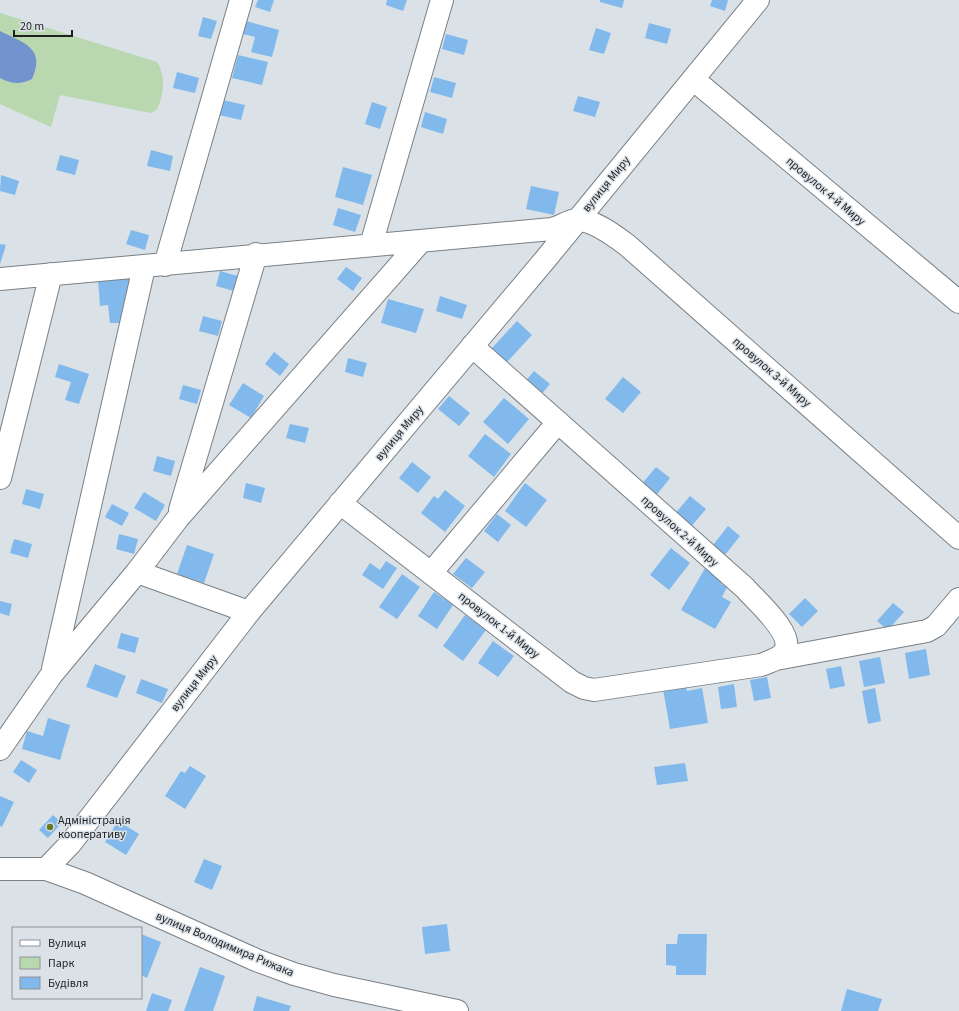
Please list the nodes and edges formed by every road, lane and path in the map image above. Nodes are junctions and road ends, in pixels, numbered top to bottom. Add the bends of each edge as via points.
1 (241, 0) edge
2 (442, 0) edge
3 (758, 0) edge
4 (692, 79) junction
5 (576, 220) junction
6 (421, 240) junction
7 (371, 245) junction
8 (256, 254) junction
9 (154, 266) junction
10 (51, 274) junction
11 (0, 278) edge
12 (959, 302) edge
13 (472, 346) junction
14 (558, 422) junction
15 (0, 478) edge
16 (340, 503) junction
17 (178, 518) junction
18 (959, 538) edge
19 (137, 572) junction
20 (431, 573) junction
21 (959, 599) edge
22 (249, 612) junction
23 (776, 659) junction
24 (52, 674) junction
25 (0, 748) edge
26 (0, 869) edge
27 (46, 869) junction
28 (457, 1011) edge

1 - 9 street
2 - 7 street
3 - 4 street, вулиця Миру
4 - 5 street, вулиця Миру
4 - 12 street, провулок 4-й Миру
5 - 6 street via 552,229
5 - 13 street, вулиця Миру
5 - 18 street, провулок 3-й Миру via 602,228 627,245
6 - 7 street
6 - 17 street
7 - 8 street
8 - 9 street
8 - 17 street
9 - 10 street
9 - 24 street
10 - 11 street
10 - 15 street
13 - 14 street, провулок 2-й Миру
13 - 16 street, вулиця Миру
14 - 20 street
14 - 23 street, провулок 2-й Миру via 750,593 784,631 784,651
16 - 20 street, провулок 1-й Миру
16 - 22 street, вулиця Миру
17 - 19 street
19 - 22 street
19 - 24 street
20 - 23 street, провулок 1-й Миру via 572,682 584,688 594,690 677,678 761,665
21 - 23 street via 936,626 928,631
22 - 27 street, вулиця Миру via 70,844
24 - 25 street
26 - 27 street, вулиця Володимира Рижака
27 - 28 street, вулиця Володимира Рижака via 85,883 256,960 294,974

